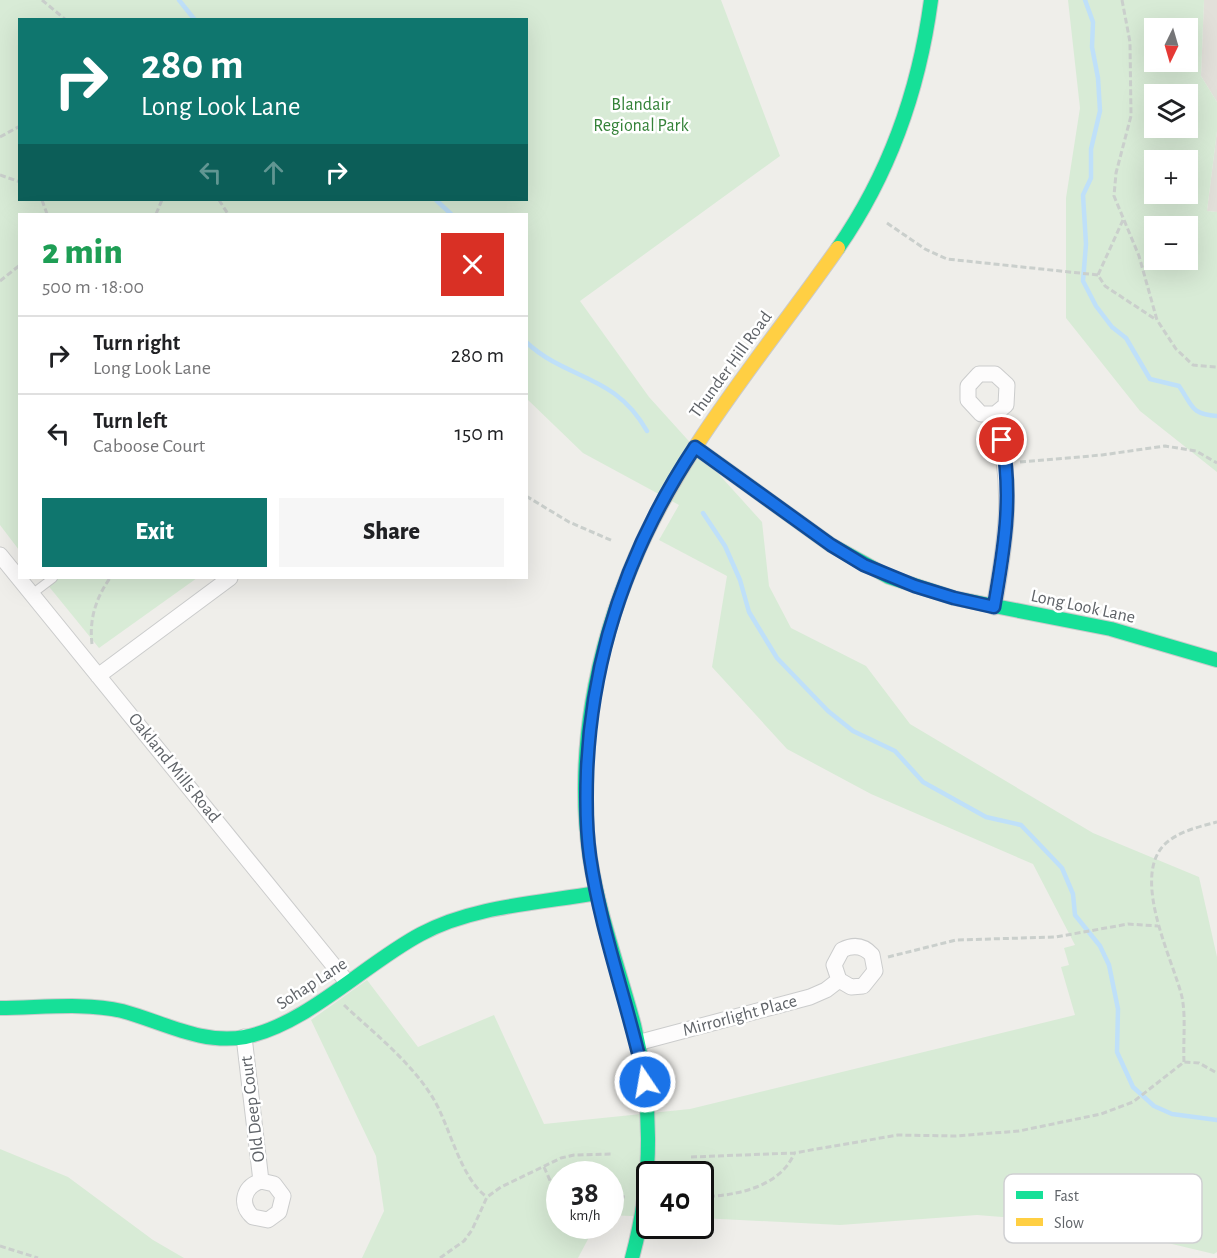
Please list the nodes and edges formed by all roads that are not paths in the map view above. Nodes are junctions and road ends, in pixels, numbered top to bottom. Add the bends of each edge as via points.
1 (931, 0) edge
2 (995, 414) dead end
3 (695, 447) junction
4 (0, 555) edge
5 (18, 577) edge
6 (20, 579) edge
7 (52, 579) edge
8 (229, 579) edge
9 (32, 594) junction
10 (994, 607) junction
11 (1217, 660) edge
12 (98, 676) junction
13 (597, 892) junction
14 (839, 980) junction
15 (347, 982) junction
16 (0, 1008) edge
17 (244, 1037) junction
18 (637, 1043) junction
19 (261, 1181) dead end
20 (632, 1258) edge

1 - 3 street, Thunder Hill Road via 924,53 913,93 877,184 827,264
2 - 10 street via 1006,463 1008,518
3 - 10 street, Long Look Lane via 864,565 925,589
3 - 13 street, Thunder Hill Road via 636,551 608,629 592,715 587,783 590,855
4 - 5 street, Oakland Mills Road
6 - 9 street, Oakland Mills Road
7 - 9 lane
8 - 12 street
9 - 12 street, Oakland Mills Road
10 - 11 street, Long Look Lane via 1111,629
12 - 15 street, Oakland Mills Road
13 - 15 street, Sohap Lane via 443,923
13 - 18 street, Thunder Hill Road
14 - 14 street via 851,987 862,986 872,978 875,961 863,947 848,946 835,959
14 - 18 street, Mirrorlight Place via 810,997
15 - 17 street, Sohap Lane via 280,1026
16 - 17 street, Sohap Lane via 112,1010 195,1036
17 - 19 street, Old Deep Court
18 - 20 street, Thunder Hill Road via 645,1082 648,1162

